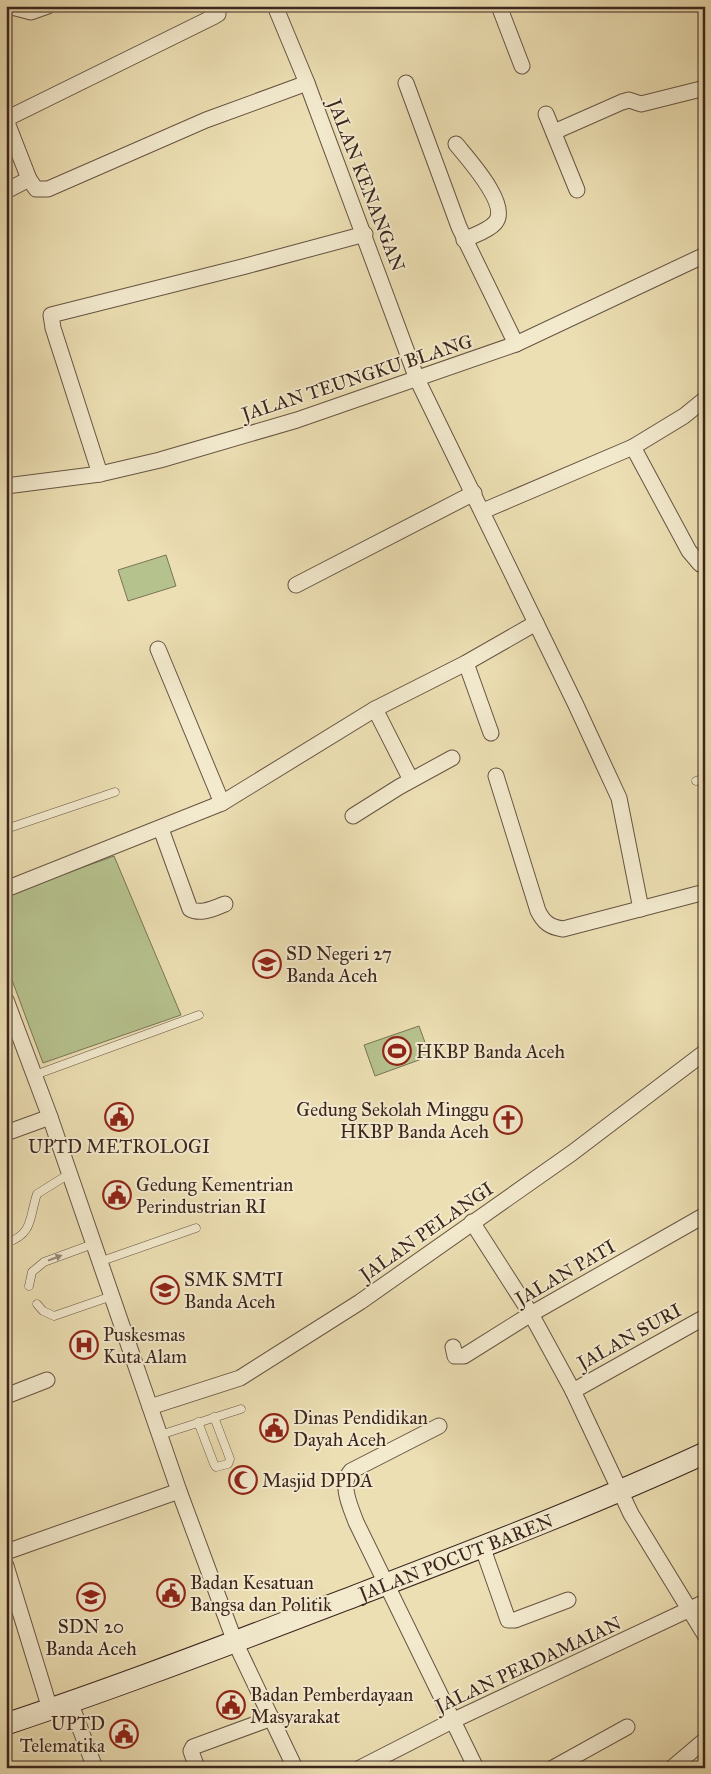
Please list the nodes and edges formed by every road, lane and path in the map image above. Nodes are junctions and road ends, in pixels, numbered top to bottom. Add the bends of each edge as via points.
1 (8, 6) edge
2 (48, 6) edge
3 (218, 6) edge
4 (275, 6) edge
5 (499, 6) edge
6 (522, 66) dead end
7 (307, 83) junction
8 (406, 83) dead end
9 (705, 88) edge
10 (546, 114) dead end
11 (7, 117) edge
12 (554, 132) junction
13 (456, 144) dead end
14 (29, 179) junction
15 (577, 190) dead end
16 (6, 191) edge
17 (365, 234) junction
18 (464, 240) junction
19 (705, 256) edge
20 (516, 344) junction
21 (417, 379) junction
22 (705, 398) edge
23 (633, 447) junction
24 (100, 474) junction
25 (6, 486) edge
26 (474, 493) junction
27 (483, 511) junction
28 (705, 564) edge
29 (296, 585) dead end
30 (536, 623) junction
31 (158, 649) dead end
32 (466, 663) junction
33 (376, 709) junction
34 (491, 733) dead end
35 (452, 758) dead end
36 (496, 776) dead end
37 (705, 778) edge
38 (412, 780) junction
39 (696, 781) dead end
40 (115, 792) dead end
41 (222, 803) junction
42 (353, 816) dead end
43 (160, 829) junction
44 (6, 830) edge
45 (6, 889) edge
46 (705, 892) edge
47 (225, 904) dead end
48 (641, 909) junction
49 (6, 1000) edge
50 (199, 1015) dead end
51 (705, 1052) edge
52 (35, 1076) junction
53 (50, 1117) junction
54 (6, 1133) edge
55 (69, 1174) junction
56 (705, 1215) edge
57 (472, 1222) junction
58 (196, 1228) dead end
59 (6, 1243) edge
60 (93, 1244) junction
61 (100, 1262) junction
62 (29, 1286) dead end
63 (112, 1296) junction
64 (37, 1304) dead end
65 (531, 1314) junction
66 (705, 1317) edge
67 (453, 1347) dead end
68 (47, 1380) dead end
69 (573, 1391) junction
70 (6, 1396) edge
71 (150, 1408) junction
72 (241, 1409) dead end
73 (214, 1417) junction
74 (198, 1422) junction
75 (439, 1426) dead end
76 (160, 1435) junction
77 (705, 1453) edge
78 (180, 1491) junction
79 (620, 1492) junction
80 (482, 1546) junction
81 (6, 1552) edge
82 (6, 1566) edge
83 (387, 1584) junction
84 (11, 1593) edge
85 (568, 1600) dead end
86 (705, 1602) edge
87 (688, 1611) junction
88 (705, 1635) edge
89 (235, 1642) junction
90 (70, 1702) junction
91 (50, 1709) junction
92 (272, 1718) junction
93 (452, 1721) junction
94 (6, 1724) edge
95 (627, 1727) dead end
96 (705, 1740) edge
97 (94, 1768) edge
98 (197, 1768) edge
99 (295, 1768) edge
100 (360, 1768) edge
101 (476, 1768) edge
102 (553, 1768) edge
103 (672, 1768) edge

1 - 2 street via 31,12
3 - 11 street via 218,14 213,17
4 - 7 street, JALAN KENANGAN
5 - 6 street
7 - 14 street via 206,120 48,189 36,189
7 - 17 street, JALAN KENANGAN
8 - 18 street
9 - 12 street via 648,103 622,102
10 - 12 street
11 - 14 street
12 - 15 street
13 - 18 street via 491,191 499,214 497,222 490,228
14 - 16 street
17 - 21 street, JALAN KENANGAN
17 - 24 street via 52,315 53,328
18 - 20 street
19 - 20 street, JALAN TEUNGKU BLANG
20 - 21 street, JALAN TEUNGKU BLANG
21 - 24 street, JALAN TEUNGKU BLANG via 297,420
21 - 26 street, JALAN KENANGAN
22 - 23 street via 684,416
23 - 27 street
23 - 28 street via 689,551 700,564
24 - 25 street, JALAN TEUNGKU BLANG
26 - 27 street, JALAN KENANGAN
26 - 29 street
27 - 30 street, JALAN KENANGAN
30 - 32 street
30 - 48 street, JALAN KENANGAN via 618,798
31 - 41 street
32 - 33 street
32 - 34 street
33 - 38 street
33 - 41 street
35 - 38 street
36 - 48 street via 543,921 563,929
37 - 39 lane
38 - 42 street
40 - 44 lane
41 - 43 street
43 - 45 street
43 - 47 street via 190,909 196,912
46 - 48 street
49 - 52 street
50 - 52 lane
51 - 57 street, JALAN PELANGI via 572,1153
52 - 53 street
53 - 54 street
53 - 55 street
55 - 59 lane via 37,1194 27,1230
55 - 60 street
56 - 65 street, JALAN PATI
57 - 65 street
57 - 71 street, JALAN PELANGI via 360,1302 240,1378
58 - 61 lane
60 - 61 street
62 -> 60 lane via 32,1272 44,1262
61 - 63 street
63 - 64 lane via 54,1316 43,1312
63 - 71 street
65 - 67 street, JALAN PATI via 464,1356 455,1356
65 - 69 street
66 - 69 street, JALAN SURI
68 - 70 street
69 - 79 street
71 - 76 street
72 - 73 lane
73 - 74 lane
73 - 74 lane via 230,1459 228,1464 216,1467
74 - 76 lane
75 - 83 street via 351,1471 346,1479 356,1522
76 - 78 street
77 - 79 main road, JALAN POCUT BAREN
78 - 81 street
78 - 89 street
79 - 80 main road, JALAN POCUT BAREN
79 - 87 street
80 - 83 main road, JALAN POCUT BAREN
80 - 85 street via 508,1620
82 - 84 street
83 - 89 main road, JALAN POCUT BAREN
83 - 93 street
84 - 91 street
86 - 87 street, JALAN PERDAMAIAN
87 - 88 street
87 - 93 street, JALAN PERDAMAIAN
89 - 90 main road, JALAN POCUT BAREN
89 - 92 street
90 - 91 main road, JALAN POCUT BAREN
90 - 97 street
91 - 94 main road, JALAN POCUT BAREN
92 - 98 street via 193,1747 191,1751
92 - 99 street
93 - 100 street, JALAN PERDAMAIAN
93 - 101 street
95 - 102 street
96 - 103 street

